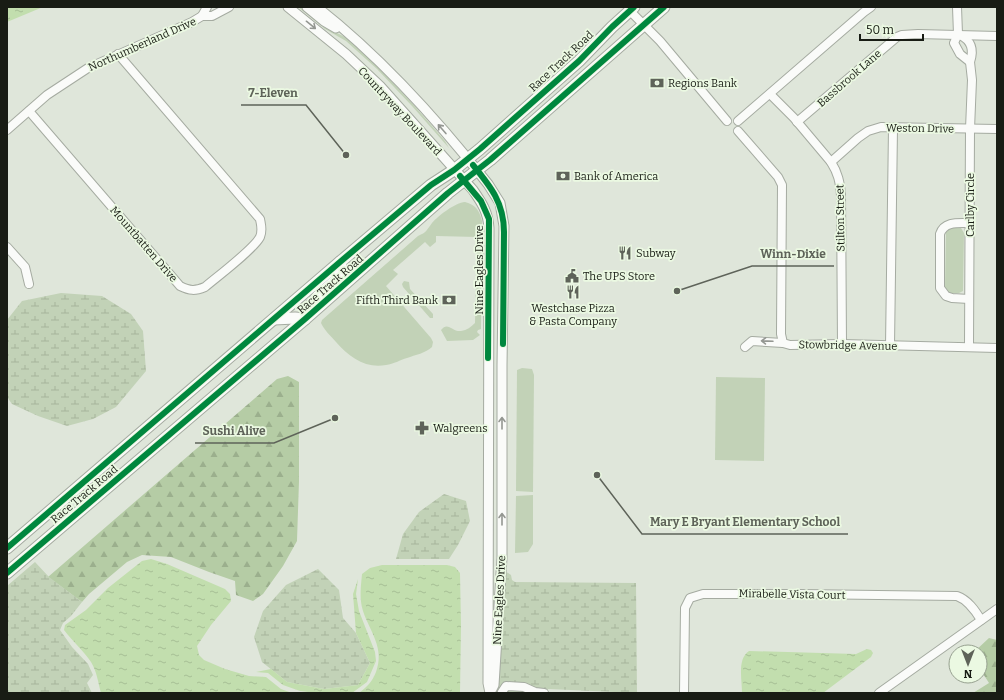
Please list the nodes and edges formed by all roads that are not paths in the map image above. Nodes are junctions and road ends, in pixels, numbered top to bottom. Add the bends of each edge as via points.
1 (207, 7) edge
2 (229, 7) edge
3 (288, 7) edge
4 (307, 7) edge
5 (317, 7) edge
6 (664, 7) edge
7 (871, 7) edge
8 (957, 7) edge
9 (632, 9) edge
10 (202, 16) junction
11 (644, 25) junction
12 (958, 34) junction
13 (352, 35) junction
14 (997, 36) edge
15 (118, 54) junction
16 (970, 62) junction
17 (770, 94) junction
18 (29, 112) junction
19 (727, 121) dead end
20 (738, 121) dead end
21 (798, 122) junction
22 (893, 128) junction
23 (970, 129) junction
24 (997, 129) edge
25 (7, 130) edge
26 (738, 131) dead end
27 (468, 159) junction
28 (831, 162) junction
29 (454, 170) junction
30 (477, 170) junction
31 (464, 180) junction
32 (969, 223) junction
33 (7, 246) edge
34 (340, 262) junction
35 (29, 284) dead end
36 (969, 299) junction
37 (274, 319) junction
38 (305, 319) junction
39 (783, 343) junction
40 (842, 344) junction
41 (890, 346) junction
42 (745, 347) dead end
43 (969, 347) junction
44 (997, 348) edge
45 (7, 548) edge
46 (489, 558) junction
47 (502, 558) junction
48 (7, 573) edge
49 (997, 609) edge
50 (981, 620) junction
51 (490, 692) edge
52 (503, 692) edge
53 (533, 692) edge
54 (544, 693) edge
55 (684, 693) edge
56 (879, 693) edge

1 - 10 street, Northumberland Drive
2 - 10 street, Northumberland Drive via 212,16
3 -> 29 street, Countryway Boulevard via 346,54 380,86
4 - 13 street via 331,26
5 - 13 street, Countryway Boulevard
6 - 11 main road, Race Track Road
7 - 17 street
8 - 12 street
9 - 11 street
9 - 27 main road, Race Track Road via 579,61
10 - 15 street, Northumberland Drive
11 - 19 street
11 - 30 main road, Race Track Road
12 - 14 street, Bassbrook Lane
12 - 16 street, Carlby Circle via 968,40 971,46
12 - 16 street via 954,42 956,49
12 - 21 street, Bassbrook Lane via 897,37
27 -> 13 street, Countryway Boulevard via 417,99
15 - 18 street, Northumberland Drive via 88,68 47,95
15 - 18 street, Mountbatten Drive via 260,218 260,237 205,287 188,290 180,286
16 - 23 street, Carlby Circle
17 - 20 street
17 - 21 street, Stilton Street
18 - 25 street, Northumberland Drive
21 - 28 street, Stilton Street
22 - 23 street, Weston Drive
22 - 28 street, Weston Drive via 868,131
22 - 41 street
23 - 24 street, Weston Drive
23 - 32 street, Carlby Circle
26 - 39 street, Stowbridge Avenue via 782,185
27 - 29 main road, Race Track Road
27 - 30 street, Nine Eagles Drive
28 - 40 street, Stilton Street via 840,181 841,195
29 - 31 street, Nine Eagles Drive
29 - 34 main road, Race Track Road via 431,185
30 - 31 main road, Race Track Road
47 -> 30 street, Nine Eagles Drive via 504,226 500,203
31 - 38 main road, Race Track Road
31 - 46 street, Nine Eagles Drive via 481,201 489,219
32 - 36 street, Carlby Circle
32 - 36 street via 945,226 940,234 940,288 946,296
33 - 35 street via 25,268
34 - 37 main road, Race Track Road
34 - 38 main road via 339,276 314,301
36 - 43 street, Carlby Circle
37 - 38 main road
37 - 45 main road, Race Track Road
38 - 48 main road, Race Track Road
39 - 40 street, Stowbridge Avenue
39 -> 42 street via 752,341
40 - 41 street, Stowbridge Avenue
41 - 43 street, Stowbridge Avenue
43 - 44 street, Stowbridge Avenue
46 - 47 street
46 - 51 street, Nine Eagles Drive
47 - 51 street, Nine Eagles Drive via 494,685
49 - 50 street
50 - 55 street, Mirabelle Vista Court via 964,599 957,596 704,594 690,598 685,608
50 - 56 street
51 - 52 street
52 - 53 street via 506,686 524,687
53 - 54 street

